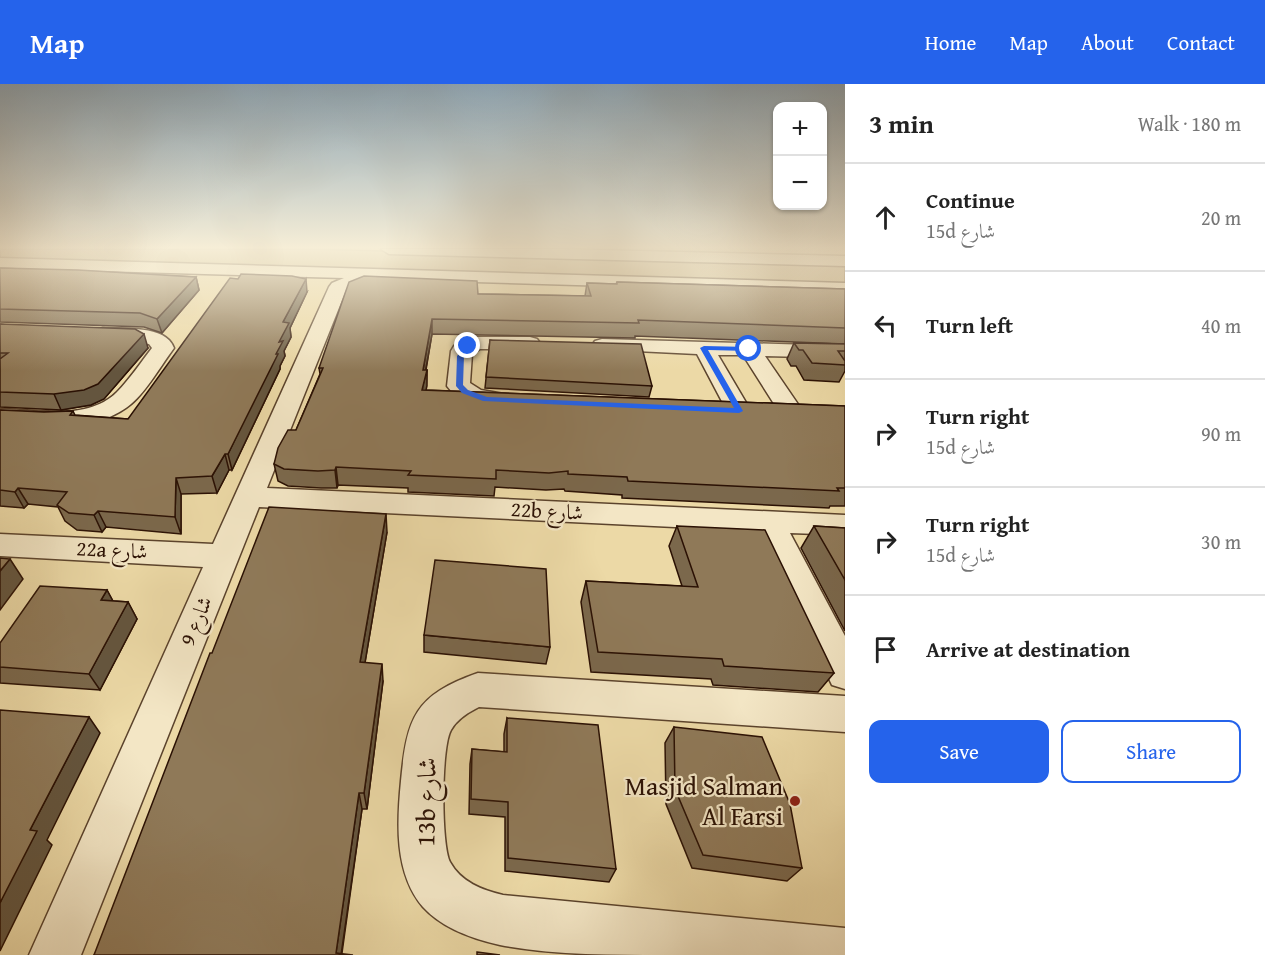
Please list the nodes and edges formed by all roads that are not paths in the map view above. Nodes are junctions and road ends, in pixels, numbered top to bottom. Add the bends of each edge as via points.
1 (323, 290) edge
2 (84, 333) edge
3 (548, 344) edge
4 (584, 345) edge
5 (704, 348) junction
6 (749, 349) junction
7 (845, 352) edge
8 (522, 401) edge
9 (707, 409) edge
10 (739, 411) junction
11 (0, 416) edge
12 (249, 497) junction
13 (769, 522) junction
14 (845, 525) edge
15 (0, 545) edge
16 (224, 556) junction
17 (845, 673) edge
18 (845, 714) edge
19 (845, 954) edge
20 (55, 955) edge

1 - 12 street, شارع 9
2 - 11 street via 144,335 161,342 162,348 125,398 104,412 73,419
3 - 8 street via 484,342 462,351 458,380 465,392 486,399
4 - 5 street
5 - 6 street
5 - 10 street
6 - 7 street
6 - 10 street via 803,413
9 - 10 street
12 - 13 street, 22b شارع
12 - 16 street, شارع 9
13 - 14 street, 22b شارع
13 - 17 street
15 - 16 street, 22a شارع
16 - 20 street, شارع 9
18 - 19 street, 13b شارع via 478,690 458,697 442,709 430,726 421,829 423,855 434,880 452,901 477,915

